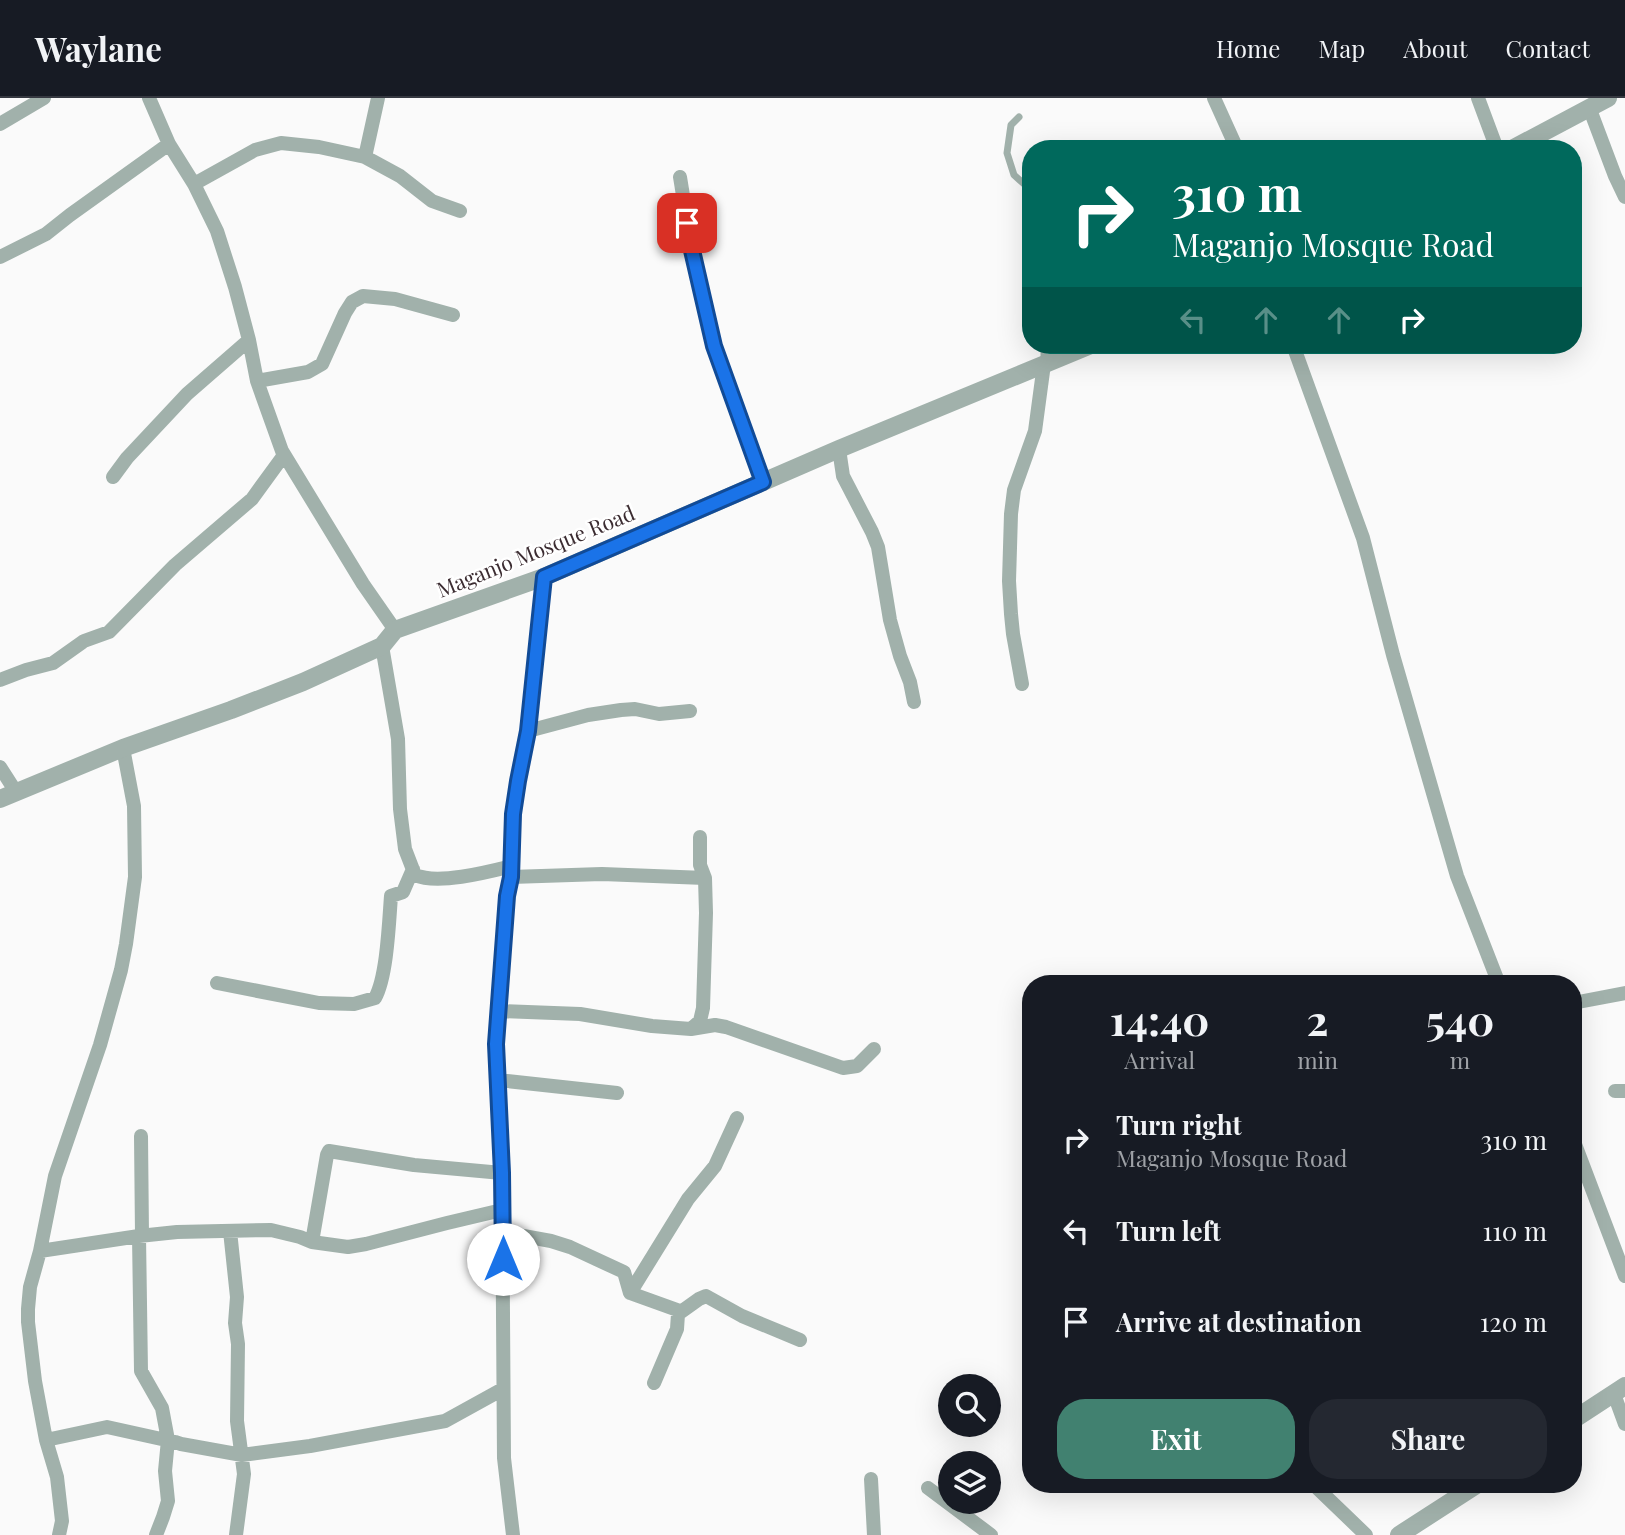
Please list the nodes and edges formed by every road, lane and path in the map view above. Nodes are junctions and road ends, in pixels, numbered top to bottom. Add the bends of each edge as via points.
1 (44, 98) edge
2 (149, 98) edge
3 (378, 98) edge
4 (1214, 98) edge
5 (1478, 98) edge
6 (1608, 98) edge
7 (1589, 107) junction
8 (1018, 117) dead end
9 (0, 124) edge
10 (1233, 140) edge
11 (1494, 140) edge
12 (1528, 140) edge
13 (169, 144) junction
14 (365, 157) junction
15 (680, 177) dead end
16 (1022, 182) edge
17 (194, 184) junction
18 (1625, 197) edge
19 (460, 211) dead end
20 (0, 257) edge
21 (453, 316) dead end
22 (249, 340) junction
23 (1044, 354) edge
24 (1069, 354) edge
25 (1296, 354) edge
26 (1044, 364) junction
27 (257, 381) junction
28 (839, 449) junction
29 (284, 455) junction
30 (113, 477) dead end
31 (763, 482) junction
32 (544, 577) junction
33 (395, 630) junction
34 (382, 646) junction
35 (0, 680) edge
36 (1022, 684) dead end
37 (914, 702) dead end
38 (690, 711) dead end
39 (528, 731) junction
40 (123, 748) junction
41 (0, 767) edge
42 (8, 796) edge
43 (700, 837) dead end
44 (413, 869) junction
45 (512, 871) junction
46 (705, 878) junction
47 (1496, 975) edge
48 (217, 983) dead end
49 (1625, 993) edge
50 (1582, 1001) edge
51 (498, 1011) junction
52 (691, 1029) junction
53 (874, 1049) dead end
54 (498, 1080) junction
55 (617, 1093) dead end
56 (737, 1118) dead end
57 (141, 1136) dead end
58 (1582, 1163) edge
59 (502, 1173) junction
60 (502, 1210) junction
61 (230, 1231) junction
62 (502, 1232) junction
63 (140, 1236) junction
64 (312, 1242) junction
65 (40, 1251) junction
66 (1625, 1276) edge
67 (629, 1293) junction
68 (680, 1311) junction
69 (800, 1340) dead end
70 (654, 1383) dead end
71 (503, 1389) junction
72 (1620, 1390) edge
73 (1582, 1414) edge
74 (1625, 1424) edge
75 (46, 1440) junction
76 (168, 1440) junction
77 (242, 1455) junction
78 (871, 1479) dead end
79 (928, 1488) dead end
80 (1322, 1493) edge
81 (1464, 1493) edge
82 (59, 1535) edge
83 (156, 1535) edge
84 (236, 1535) edge
85 (513, 1535) edge
86 (874, 1535) edge
87 (991, 1535) edge
88 (1366, 1535) edge
89 (1399, 1535) edge

1 - 9 street
2 - 13 street
3 - 14 street
4 - 10 street
5 - 11 street
6 - 7 street
7 - 12 street
7 - 18 street
8 - 16 lane via 1007,153 1014,175
13 - 17 street
13 - 20 street via 46,234
14 - 17 street via 281,143 256,150
14 - 19 street via 432,201
15 - 31 street via 714,346
17 - 22 street via 217,230
21 - 27 street via 395,299 363,296 345,313 322,364 308,372
22 - 27 street
22 - 30 street via 187,394
23 - 26 lane
24 - 26 street, Maganjo Mosque Road
25 - 47 street via 1363,538 1457,876
26 - 28 street, Maganjo Mosque Road
26 - 36 street via 1035,431 1014,490 1011,513 1011,614
27 - 29 street
28 - 31 street, Maganjo Mosque Road
28 - 37 street via 843,475 878,547 890,620
29 - 33 street
29 - 35 street via 252,499 109,632 84,641 53,663
31 - 32 street, Maganjo Mosque Road
32 - 33 street, Maganjo Mosque Road
32 - 39 street
33 - 34 street
34 - 40 street via 303,682
34 - 44 street via 398,739 405,849
38 - 39 street via 621,710
39 - 45 street via 513,814
40 - 42 street
40 - 65 street via 134,806 135,877 126,943 100,1045 55,1175
41 - 42 street
43 - 46 street
44 - 45 street via 415,875 434,879
44 - 48 street via 403,892 391,896 384,966 375,998 354,1004 319,1003
45 - 46 street
45 - 51 street
46 - 52 street via 703,1008 700,1021
49 - 50 street
51 - 52 street via 580,1014
51 - 54 street
52 - 53 street via 726,1027 843,1068 858,1066
54 - 55 street
54 - 59 street
56 - 67 street via 715,1166 688,1199
57 - 63 street
58 - 66 street
59 - 60 street
59 - 64 street via 414,1166 329,1151
60 - 62 street
60 - 64 street via 366,1244 348,1247
61 - 63 street
61 - 64 street via 271,1230
61 - 77 street
62 - 67 street via 551,1241 593,1257 624,1272
62 - 71 street
63 - 65 street
63 - 76 street via 141,1371 162,1408
65 - 75 street via 30,1287 28,1322
67 - 68 street
68 - 69 street via 706,1296
68 - 70 street
71 - 77 street via 445,1421
71 - 85 street via 504,1458
72 - 73 street
72 - 74 street
75 - 76 street via 107,1427
75 - 82 street via 57,1477
76 - 77 street
76 - 83 street via 168,1501
77 - 84 street
78 - 86 street
79 - 87 street
80 - 88 street
81 - 89 street

